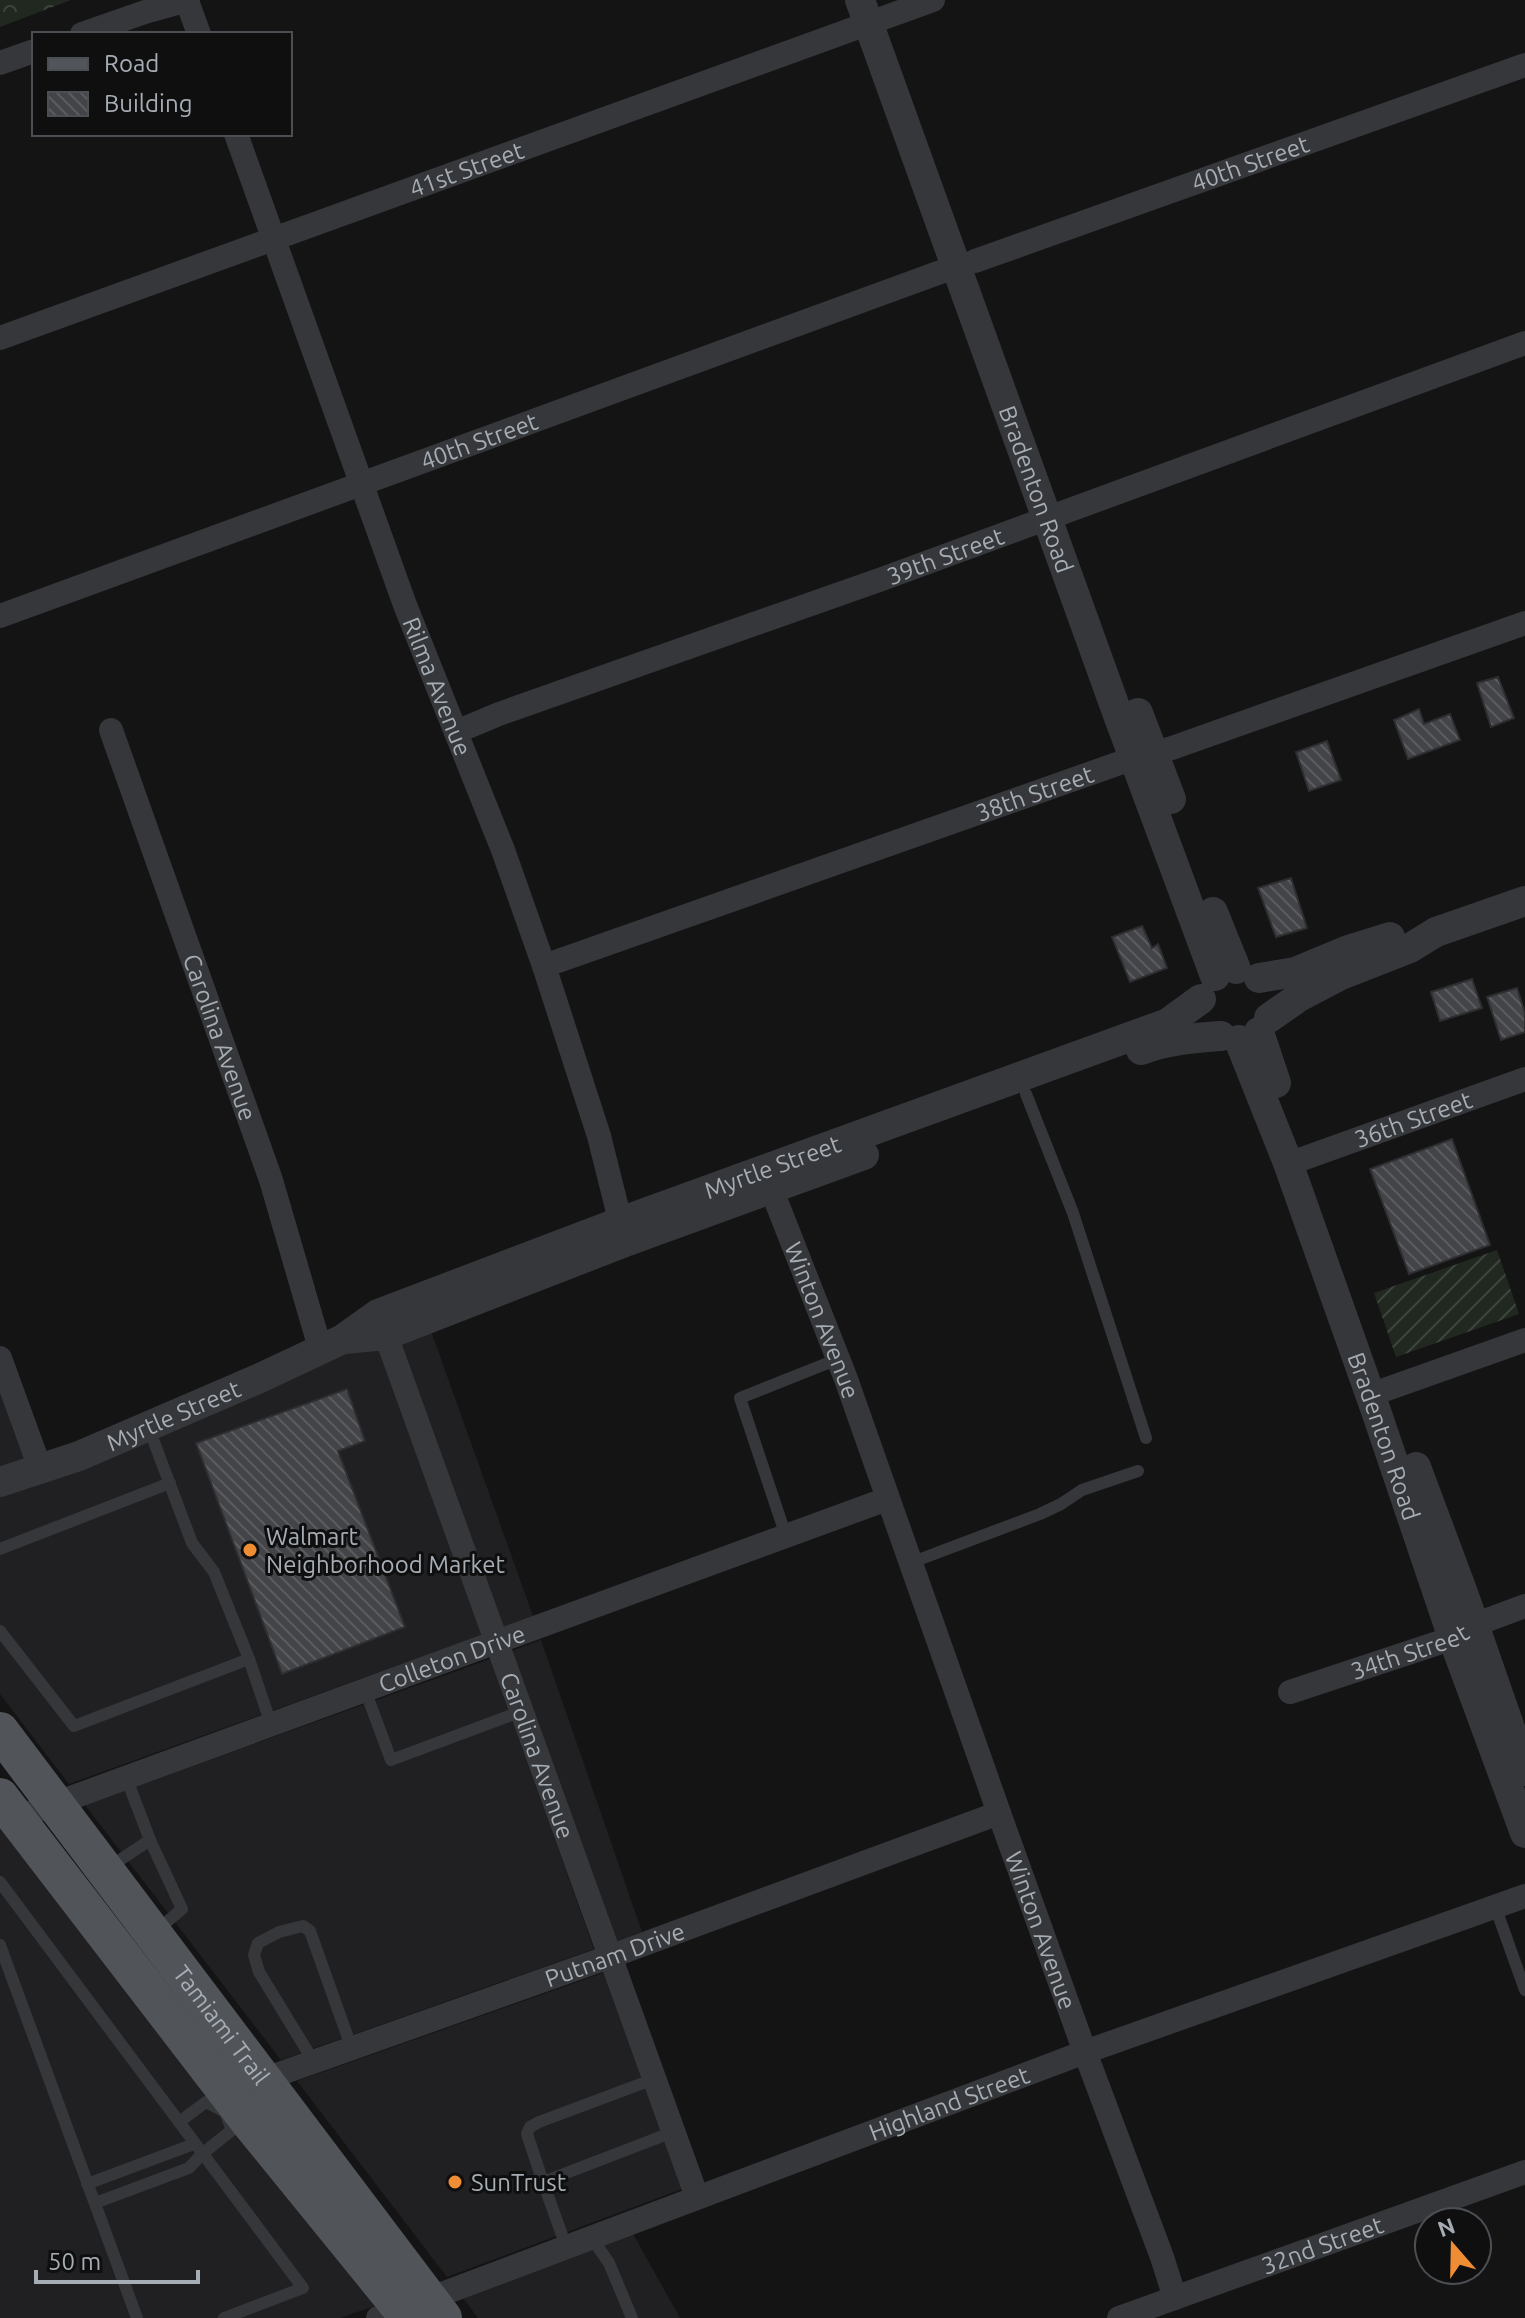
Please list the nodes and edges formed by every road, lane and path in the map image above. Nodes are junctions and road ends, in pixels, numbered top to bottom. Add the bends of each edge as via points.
1 (188, 0) edge
2 (933, 0) edge
3 (874, 10) edge
4 (88, 32) edge
5 (198, 32) edge
6 (32, 52) edge
7 (0, 63) edge
8 (1525, 65) edge
9 (237, 136) edge
10 (274, 238) junction
11 (966, 263) junction
12 (0, 338) edge
13 (1525, 343) edge
14 (361, 485) junction
15 (1056, 515) junction
16 (0, 616) edge
17 (1525, 623) edge
18 (111, 730) dead end
19 (456, 732) junction
20 (1145, 756) junction
21 (1525, 901) edge
22 (1436, 932) junction
23 (544, 966) junction
24 (1228, 980) junction
25 (1247, 1032) junction
26 (1525, 1079) edge
27 (1026, 1094) junction
28 (1302, 1159) junction
29 (767, 1180) junction
30 (623, 1232) junction
31 (382, 1324) junction
32 (1525, 1340) edge
33 (332, 1343) junction
34 (0, 1358) edge
35 (838, 1359) junction
36 (1387, 1389) junction
37 (148, 1426) junction
38 (1146, 1438) dead end
39 (40, 1468) junction
40 (1138, 1471) dead end
41 (0, 1482) edge
42 (170, 1483) junction
43 (887, 1499) junction
44 (786, 1536) junction
45 (0, 1549) edge
46 (910, 1563) junction
47 (1525, 1606) edge
48 (0, 1631) edge
49 (1463, 1632) junction
50 (496, 1643) junction
51 (249, 1659) junction
52 (365, 1690) junction
53 (1290, 1692) dead end
54 (520, 1712) junction
55 (271, 1724) junction
56 (0, 1731) edge
57 (1525, 1771) edge
58 (126, 1777) junction
59 (55, 1803) junction
60 (8, 1807) edge
61 (999, 1813) junction
62 (1525, 1833) edge
63 (150, 1840) junction
64 (105, 1870) junction
65 (0, 1882) edge
66 (1525, 1896) edge
67 (1495, 1906) junction
68 (154, 1933) junction
69 (0, 1945) edge
70 (609, 1957) junction
71 (1525, 1990) edge
72 (352, 2049) junction
73 (1085, 2052) junction
74 (314, 2062) junction
75 (265, 2079) junction
76 (654, 2079) junction
77 (230, 2108) junction
78 (179, 2122) junction
79 (673, 2132) junction
80 (198, 2149) junction
81 (1525, 2172) edge
82 (543, 2182) junction
83 (87, 2184) junction
84 (697, 2197) junction
85 (95, 2203) junction
86 (591, 2237) junction
87 (566, 2246) junction
88 (1175, 2298) junction
89 (412, 2312) edge
90 (137, 2318) edge
91 (224, 2318) edge
92 (632, 2318) edge
93 (1119, 2318) edge

1 - 4 street
1 - 5 street
2 - 3 street, 41st Street
3 - 10 street, 41st Street
3 - 11 street, Bradenton Road
6 - 7 street
8 - 11 street, 40th Street
9 - 10 street, Rilma Avenue
10 - 12 street, 41st Street
10 - 14 street, Rilma Avenue
11 - 14 street, 40th Street
11 - 15 street, Bradenton Road
13 - 15 street, 39th Street
14 - 16 street, 40th Street
14 - 19 street, Rilma Avenue
15 - 19 street, 39th Street
15 - 20 street, Bradenton Road via 1137,710
17 - 20 street, 38th Street
18 - 33 street, Carolina Avenue
19 - 23 street, Rilma Avenue
20 - 23 street, 38th Street
20 - 24 street, Bradenton Road via 1201,883
21 - 22 street, Myrtle Street
22 - 24 street, Myrtle Street via 1375,940 1295,972
22 - 25 street, Myrtle Street via 1304,994
23 - 30 street, Rilma Avenue via 599,1136
24 - 25 street, Bradenton Road via 1269,992 1272,1003
24 - 25 street, Bradenton Road via 1203,1018 1208,1027
24 - 29 street, Myrtle Street via 1168,1023
25 - 27 street, Myrtle Street via 1154,1045
25 - 28 street, Bradenton Road
25 - 49 street, Bradenton Road via 1376,1411
26 - 28 street, 36th Street
27 - 29 street, Myrtle Street
27 - 38 lane via 1073,1213
28 - 36 street, Bradenton Road
29 - 30 street, Myrtle Street
29 - 35 street, Winton Avenue
30 - 31 street, Myrtle Street
31 - 33 street, Myrtle Street
31 - 50 street, Carolina Avenue
32 - 36 street
33 - 37 street, Myrtle Street
34 - 39 street
35 - 43 street, Winton Avenue
35 - 44 lane via 740,1398
36 - 49 street, Bradenton Road
37 - 39 street, Myrtle Street
37 - 42 lane
39 - 41 street, Myrtle Street
40 - 46 lane
42 - 45 lane
42 - 51 lane via 192,1543 214,1572
43 - 44 street, Colleton Drive
43 - 46 street, Winton Avenue
44 - 50 street, Colleton Drive
46 - 61 street, Winton Avenue
47 - 49 street, 34th Street
48 - 51 lane via 74,1726
49 - 53 street, 34th Street
49 - 57 street, Bradenton Road
49 - 62 street, Bradenton Road
50 - 52 street, Colleton Drive
50 - 54 street, Carolina Avenue
51 - 55 lane
52 - 54 lane via 391,1760
52 - 55 street, Colleton Drive
54 - 70 street, Carolina Avenue
55 - 58 street, Colleton Drive
56 - 59 main road, Tamiami Trail
58 - 59 street, Colleton Drive
58 - 63 lane
59 - 60 street, Colleton Drive
59 - 64 main road, Tamiami Trail
60 - 77 main road, Tamiami Trail
61 - 70 street, Putnam Drive
61 - 73 street, Winton Avenue
63 - 64 lane
63 - 68 lane via 182,1909
64 - 68 main road, Tamiami Trail
65 - 78 lane
66 - 67 street, Highland Street
67 - 71 lane
67 - 73 street, Highland Street
68 - 75 main road, Tamiami Trail
69 - 83 lane
70 - 72 street, Putnam Drive
70 - 76 street, Carolina Avenue
72 - 74 street, Putnam Drive
72 - 74 lane via 310,1931 303,1926 279,1932 258,1943 254,1955
73 - 84 street, Highland Street
73 - 88 street, Winton Avenue
74 - 75 street, Putnam Drive
75 - 77 street, Putnam Drive
75 - 89 main road, Tamiami Trail
76 - 79 street, Carolina Avenue
76 - 82 lane via 530,2127 528,2141
77 - 78 lane via 206,2102
77 - 80 lane via 232,2130
77 - 89 main road, Tamiami Trail
78 - 80 lane
79 - 82 lane
79 - 84 street, Carolina Avenue
80 - 83 lane
80 - 85 lane via 189,2168
80 - 91 lane via 303,2288
81 - 88 street, 32nd Street
82 - 87 lane
83 - 85 lane
84 - 86 street, Highland Street
85 - 90 lane
86 - 87 street, Highland Street
86 - 92 lane via 609,2263
87 - 89 street, Highland Street
88 - 93 street, 32nd Street

